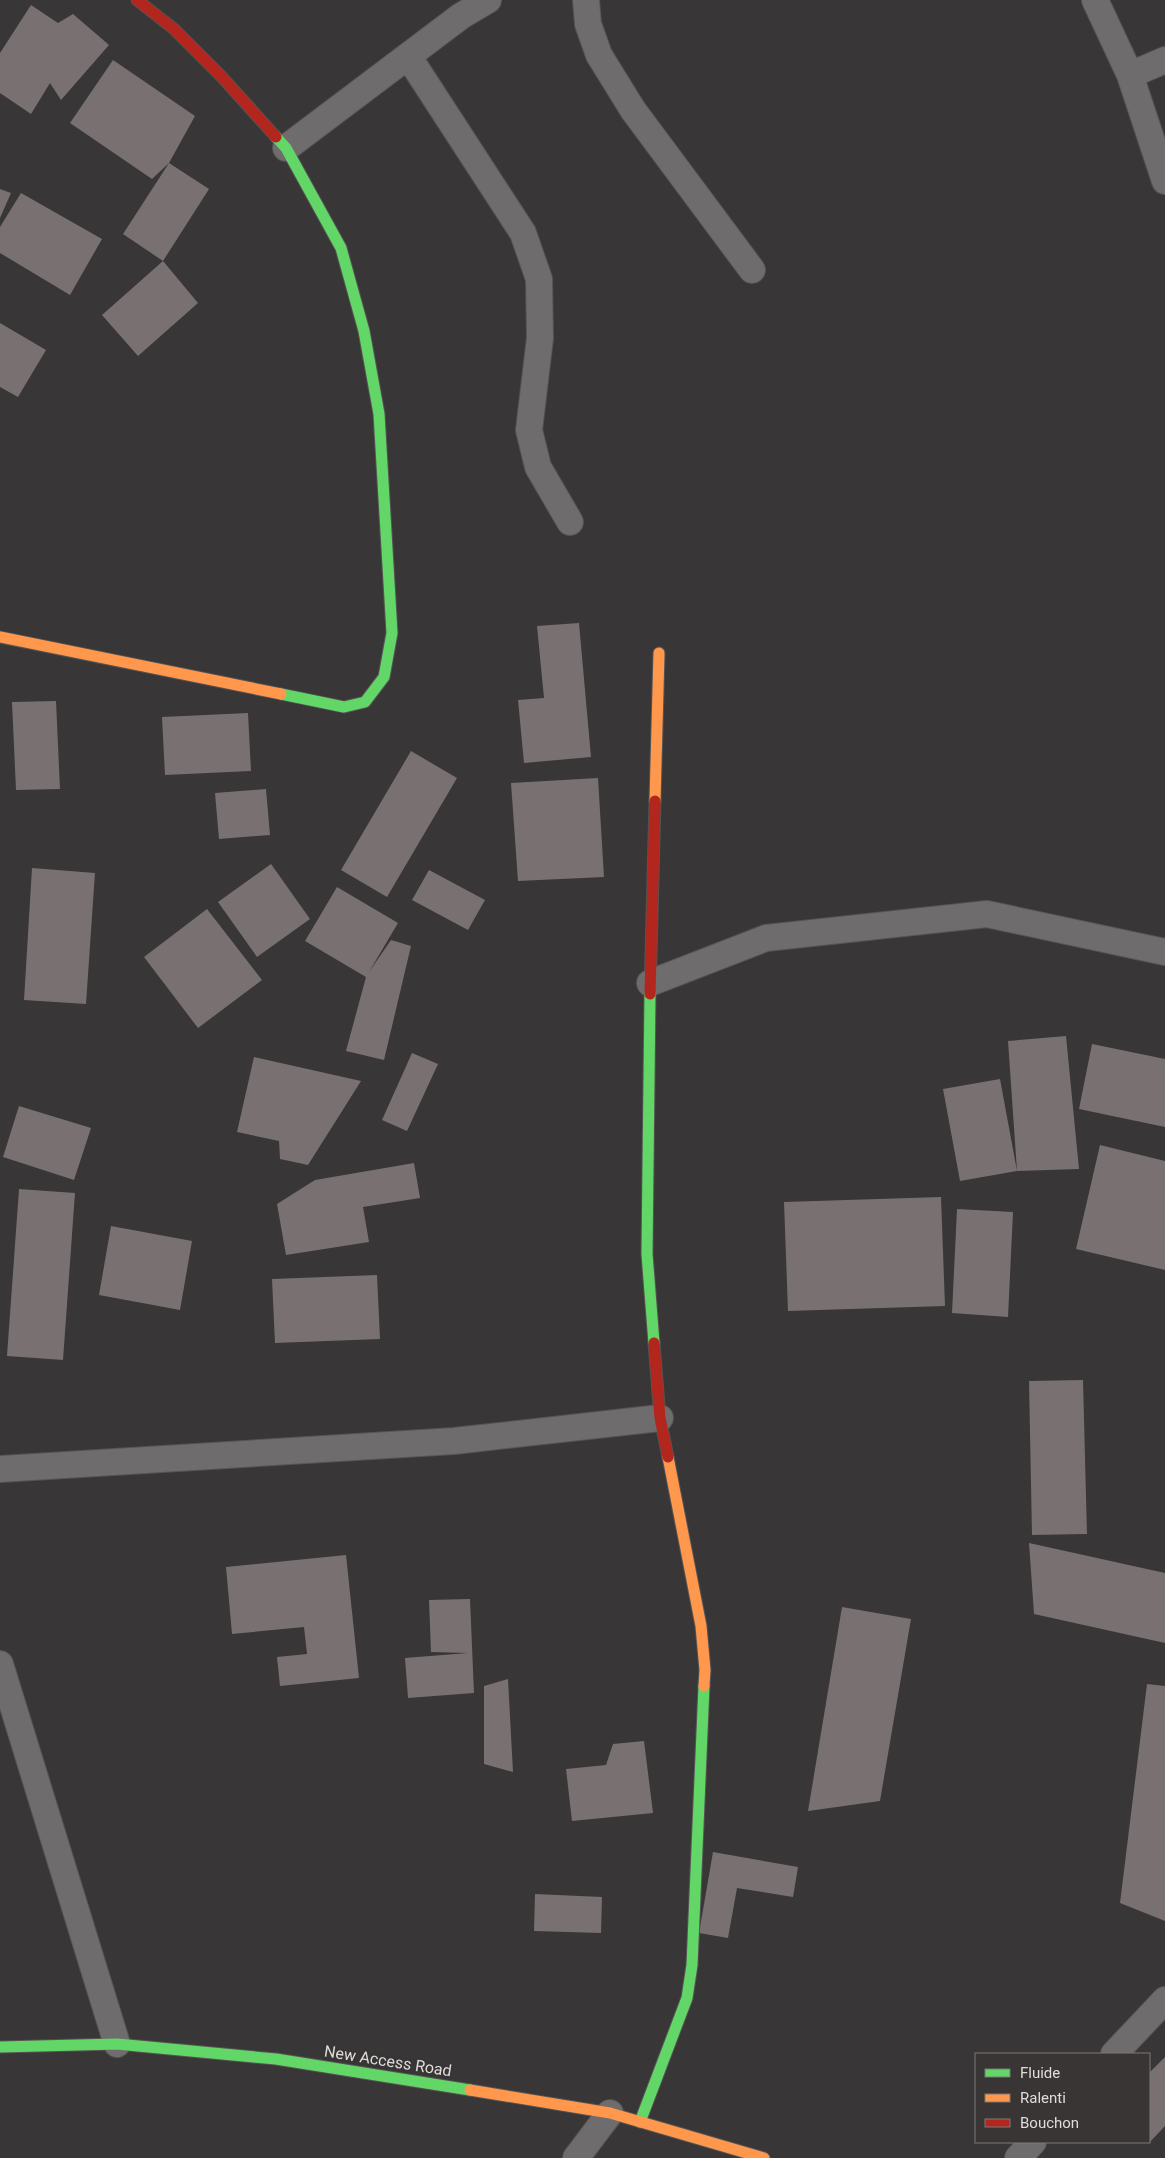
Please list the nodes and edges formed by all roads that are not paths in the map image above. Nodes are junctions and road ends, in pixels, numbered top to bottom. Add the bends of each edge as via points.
1 (137, 0) edge
2 (488, 0) edge
3 (586, 0) edge
4 (1095, 0) edge
5 (408, 56) junction
6 (1165, 60) edge
7 (1130, 75) junction
8 (286, 148) junction
9 (1165, 181) edge
10 (752, 270) dead end
11 (570, 522) dead end
12 (0, 637) edge
13 (659, 653) dead end
14 (1165, 952) edge
15 (650, 983) junction
16 (660, 1418) junction
17 (0, 1469) edge
18 (0, 1664) edge
19 (1165, 2000) edge
20 (117, 2044) junction
21 (0, 2047) edge
22 (1115, 2053) edge
23 (610, 2113) junction
24 (640, 2122) junction
25 (1032, 2143) edge
26 (576, 2158) edge
27 (764, 2158) edge
28 (1018, 2158) edge

1 - 8 street via 174,29
2 - 5 street
3 - 10 street via 588,24 599,55 633,110
4 - 7 street
5 - 8 street
5 - 11 street via 523,233 540,279 540,338 529,430 538,467
6 - 7 street
7 - 9 street
8 - 12 street via 341,248 364,331 379,414 392,633 384,677 365,702 344,707
13 - 15 street
14 - 15 street via 987,914 766,938
15 - 16 street via 647,1254
16 - 17 street via 454,1441
16 - 24 street via 701,1626 705,1670 688,1998
18 - 20 street
19 - 22 street
20 - 21 street, New Access Road
20 - 23 street, New Access Road via 276,2059
23 - 24 street, New Access Road
23 - 26 street
24 - 27 street, New Access Road
25 - 28 street

